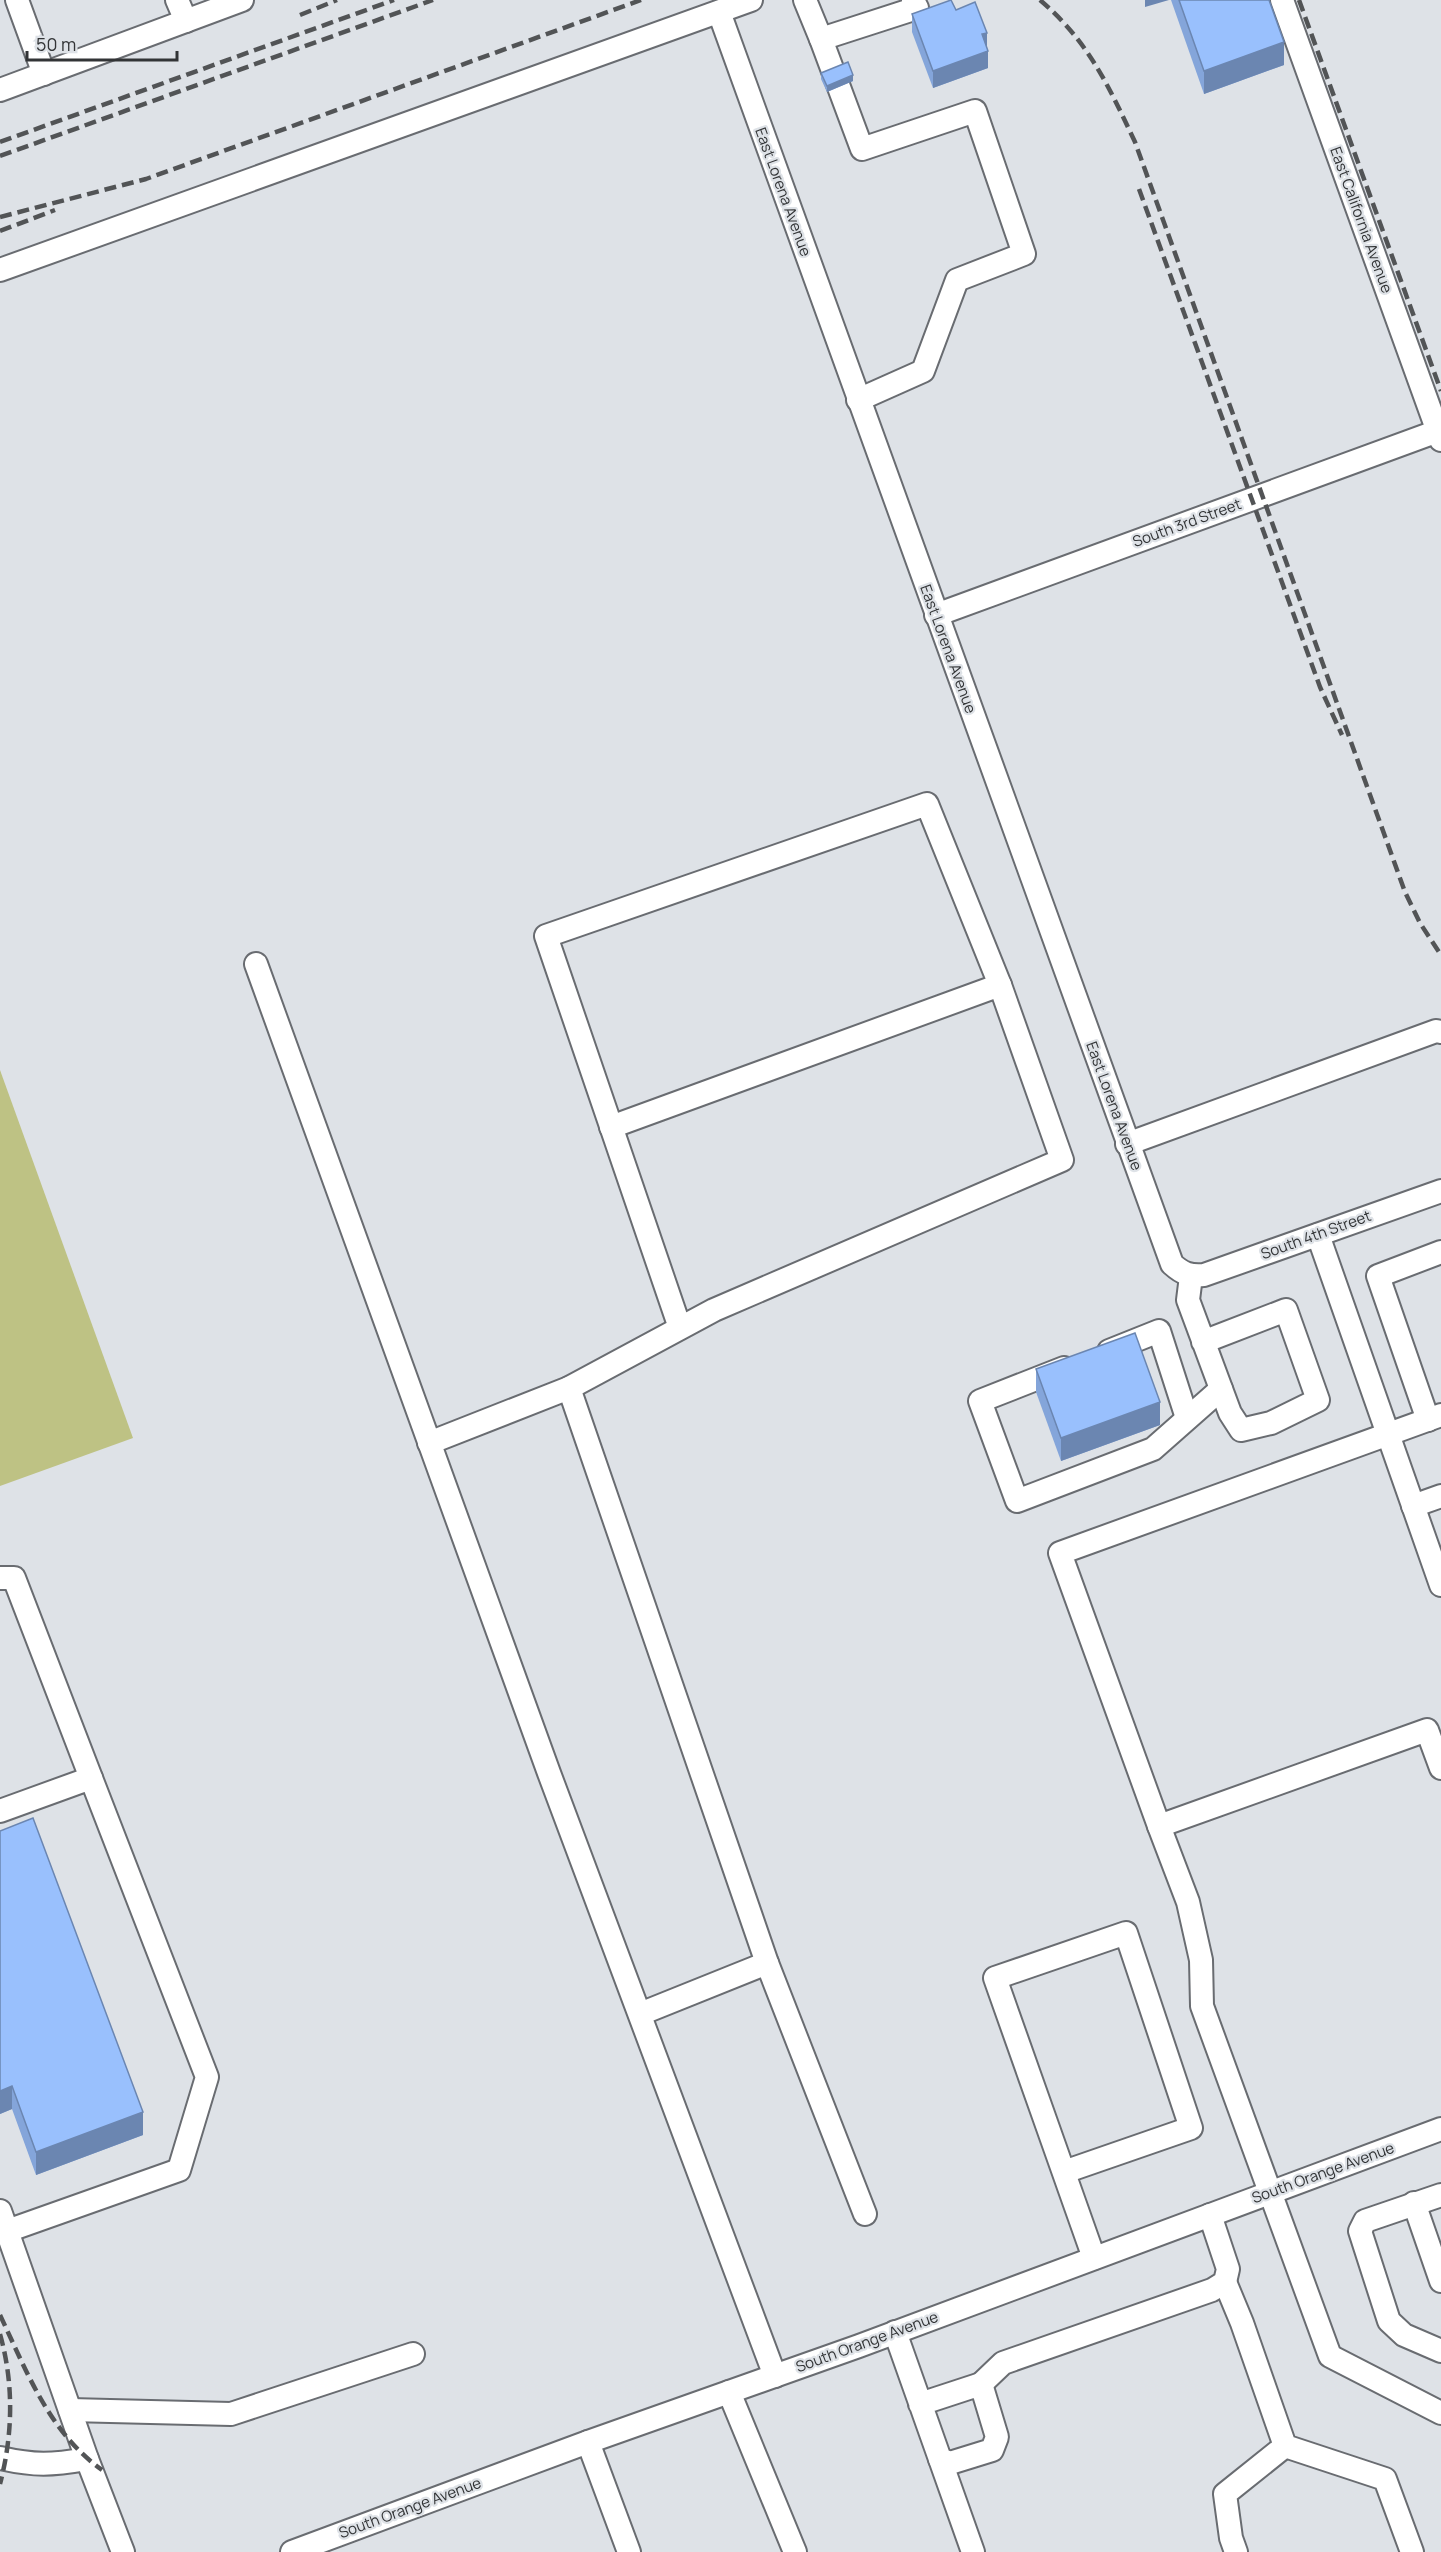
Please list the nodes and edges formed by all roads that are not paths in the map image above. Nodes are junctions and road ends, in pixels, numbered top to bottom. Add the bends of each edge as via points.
1 (17, 0) edge
2 (177, 0) edge
3 (243, 0) edge
4 (751, 0) edge
5 (806, 0) edge
6 (913, 0) edge
7 (1282, 0) edge
8 (719, 12) junction
9 (186, 21) junction
10 (821, 39) junction
11 (44, 74) junction
12 (0, 90) edge
13 (0, 270) edge
14 (858, 400) junction
15 (1439, 436) edge
16 (936, 615) junction
17 (256, 964) dead end
18 (1000, 985) junction
19 (1441, 1032) edge
20 (611, 1127) junction
21 (1127, 1144) junction
22 (1441, 1191) edge
23 (1318, 1234) junction
24 (1441, 1252) edge
25 (1191, 1276) junction
26 (680, 1328) junction
27 (1203, 1342) junction
28 (569, 1388) junction
29 (1221, 1389) junction
30 (1434, 1417) edge
31 (1187, 1418) junction
32 (1388, 1434) junction
33 (429, 1443) junction
34 (1441, 1496) edge
35 (1413, 1506) junction
36 (0, 1578) edge
37 (1441, 1585) edge
38 (1434, 1727) edge
39 (1441, 1768) edge
40 (91, 1778) junction
41 (0, 1811) edge
42 (1160, 1826) junction
43 (767, 1963) junction
44 (640, 2014) junction
45 (1441, 2129) edge
46 (1064, 2172) junction
47 (1269, 2193) junction
48 (1441, 2195) edge
49 (1414, 2203) junction
50 (865, 2214) dead end
51 (1210, 2215) junction
52 (4, 2221) edge
53 (1094, 2258) junction
54 (1441, 2281) edge
55 (1225, 2282) junction
56 (895, 2332) junction
57 (1441, 2351) edge
58 (414, 2354) dead end
59 (774, 2376) junction
60 (981, 2384) junction
61 (729, 2392) junction
62 (920, 2404) junction
63 (70, 2410) junction
64 (1441, 2413) edge
65 (588, 2442) junction
66 (1285, 2446) junction
67 (0, 2458) edge
68 (940, 2458) junction
69 (87, 2459) junction
70 (295, 2551) edge
71 (123, 2552) edge
72 (629, 2552) edge
73 (795, 2552) edge
74 (974, 2552) edge
75 (1236, 2552) edge
76 (1412, 2552) edge

1 - 11 street
2 - 9 street
3 - 9 street
4 - 8 street
5 - 10 street
6 - 10 street via 916,8
7 - 15 street, East California Avenue
8 - 13 street
8 - 14 street, East Lorena Avenue
9 - 11 street
10 - 14 street via 862,148 975,111 1024,254 957,280 923,371
11 - 12 street
14 - 16 street, East Lorena Avenue
15 - 16 street, South 3rd Street
16 - 21 street, East Lorena Avenue
17 - 33 street
18 - 20 street
18 - 20 street via 927,804 546,936
18 - 26 street via 1062,1160
19 - 21 street
20 - 26 street
21 - 25 street, East Lorena Avenue via 1172,1264
22 - 23 street, South 4th Street
23 - 25 street, South 4th Street via 1223,1269
23 - 32 street
24 - 30 street via 1378,1276
25 - 27 street via 1188,1300
26 - 28 street
27 - 29 street
27 - 29 street via 1286,1310 1318,1400 1271,1423 1241,1430
28 - 33 street
28 - 43 street
29 - 31 street
30 - 32 street
31 - 31 street via 1153,1449 1017,1501 980,1401 1159,1331
32 - 35 street
32 - 42 street via 1060,1553
33 - 44 street
34 - 35 street
35 - 37 street
36 - 40 street via 14,1578
38 - 39 street
38 - 42 street
40 - 41 street
40 - 52 street via 207,2077 179,2170
42 - 47 street via 1188,1902 1201,1960 1202,2006
43 - 44 street
43 - 50 street
44 - 59 street
45 - 47 street, South Orange Avenue
46 - 46 street via 1191,2128 1126,1933 995,1978
46 - 53 street
47 - 51 street, South Orange Avenue
47 - 64 street via 1330,2356
48 - 49 street
49 - 54 street
49 - 57 street via 1365,2221 1360,2232 1389,2322 1404,2335
51 - 53 street, South Orange Avenue
51 - 55 street via 1228,2269
52 - 63 street
53 - 56 street, South Orange Avenue
55 - 60 street via 1212,2290 1003,2363
55 - 66 street
56 - 59 street, South Orange Avenue
56 - 62 street
58 - 63 street via 231,2414
59 - 61 street, South Orange Avenue
60 - 62 street
60 - 68 street via 998,2437 992,2450 950,2463
61 - 65 street, South Orange Avenue
61 - 73 street
62 - 68 street
63 - 69 street
65 - 70 street, South Orange Avenue
65 - 72 street
66 - 75 street via 1225,2494
66 - 76 street via 1385,2479
67 - 69 street via 50,2465
68 - 74 street
69 - 71 street

